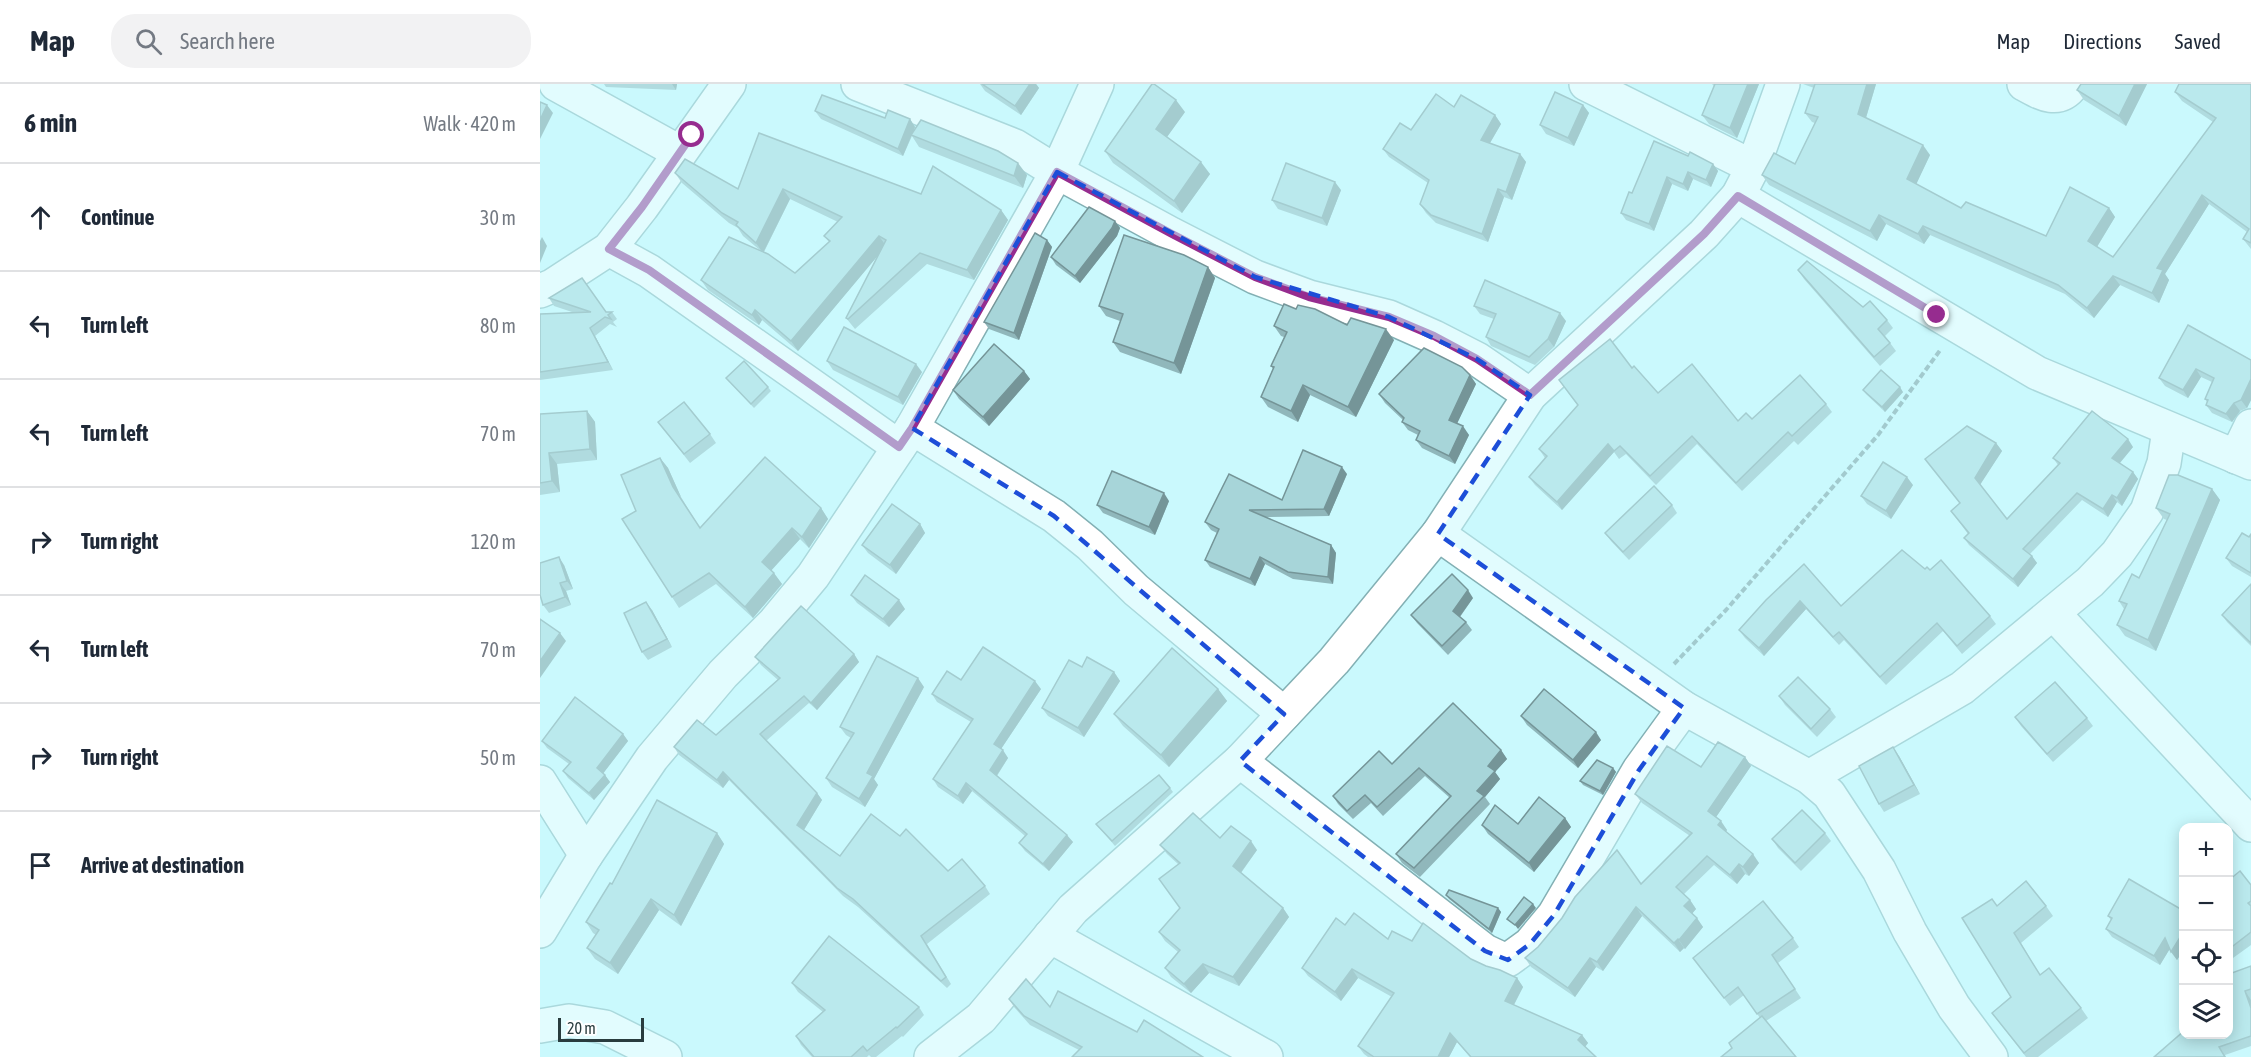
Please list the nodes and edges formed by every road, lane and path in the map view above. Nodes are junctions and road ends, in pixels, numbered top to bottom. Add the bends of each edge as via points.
1 (556, 84) edge
2 (729, 84) edge
3 (858, 84) edge
4 (1097, 84) edge
5 (1586, 84) edge
6 (1783, 84) edge
7 (2024, 84) edge
8 (2073, 84) edge
9 (679, 152) junction
10 (1753, 167) junction
11 (1057, 172) junction
12 (1738, 196) junction
13 (609, 249) junction
14 (540, 291) edge
15 (1957, 327) junction
16 (1530, 395) junction
17 (2251, 426) edge
18 (2169, 430) junction
19 (906, 438) junction
20 (2243, 460) edge
21 (1438, 534) junction
22 (2053, 613) junction
23 (1654, 685) junction
24 (1684, 708) junction
25 (1284, 714) junction
26 (1240, 760) junction
27 (1809, 777) junction
28 (540, 782) edge
29 (2251, 825) edge
30 (586, 855) junction
31 (540, 931) edge
32 (1050, 936) junction
33 (540, 1026) edge
34 (665, 1057) edge
35 (931, 1057) edge
36 (1266, 1057) edge
37 (1991, 1057) edge

1 - 9 street
2 - 9 street
3 - 11 street via 1015,146
4 - 11 street
5 - 10 street
6 - 10 street
7 - 8 street via 2056,96
9 - 13 street
10 - 12 street
11 - 16 street via 1255,277 1309,297 1389,317 1434,336
11 - 19 street
12 - 15 street
12 - 16 street via 1704,234
13 - 14 street
13 - 19 street via 649,270
15 - 18 street via 2037,373
15 - 23 path via 1878,435 1726,610
16 - 21 street
17 - 20 street
18 - 20 street
18 - 22 street via 2164,463 2147,511 2117,554
19 - 25 street via 1054,516
19 - 30 street via 813,576 652,758
21 - 23 street
21 - 25 street via 1334,661
22 - 27 street via 1962,688
22 - 29 street
23 - 24 street
24 - 26 street via 1639,770 1554,915 1530,944 1508,960 1477,944
24 - 27 street
25 - 26 street
26 - 32 street via 1073,909
27 - 37 street via 1829,794 1879,870 1954,1007
28 - 30 street
30 - 31 street
32 - 35 street via 981,1018
32 - 36 street
33 - 34 street via 569,1021 605,1027

